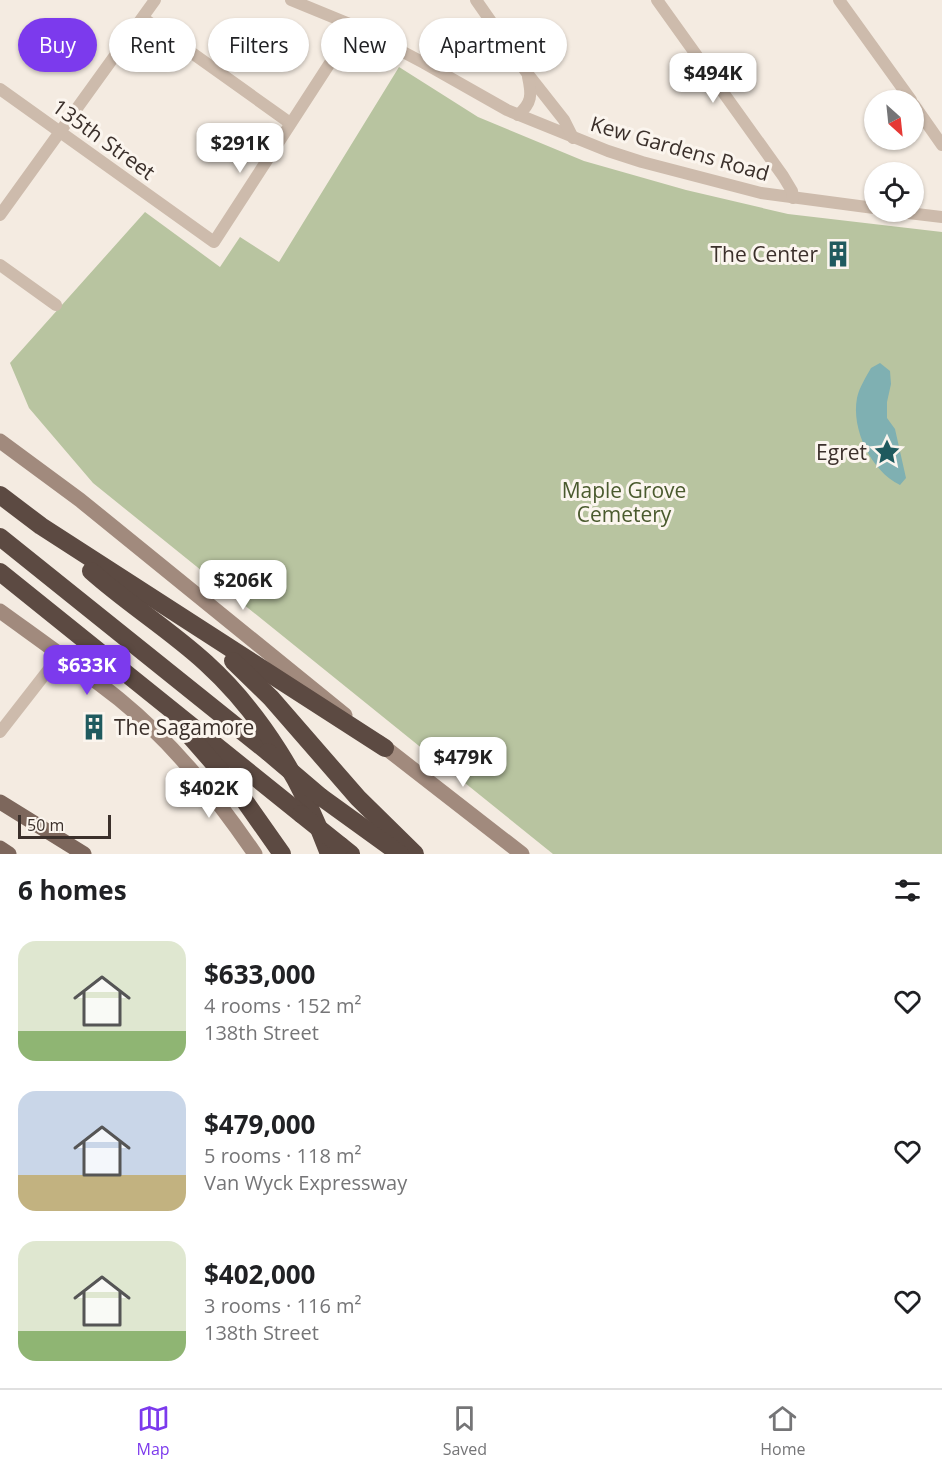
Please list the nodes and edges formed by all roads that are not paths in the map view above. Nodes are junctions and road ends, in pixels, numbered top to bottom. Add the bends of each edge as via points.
1 (155, 0) edge
2 (291, 0) edge
3 (476, 0) edge
4 (657, 0) edge
5 (839, 0) edge
6 (143, 18) edge
7 (335, 18) edge
8 (407, 55) edge
9 (196, 56) edge
10 (109, 65) edge
11 (324, 72) edge
12 (527, 73) junction
13 (0, 89) edge
14 (903, 90) edge
15 (518, 115) junction
16 (924, 119) edge
17 (290, 123) junction
18 (60, 132) junction
19 (573, 138) junction
20 (942, 145) edge
21 (793, 198) junction
22 (864, 207) edge
23 (0, 215) edge
24 (924, 215) edge
25 (942, 217) edge
26 (0, 265) edge
27 (56, 305) dead end
28 (0, 441) edge
29 (0, 495) edge
30 (40, 526) junction
31 (0, 537) edge
32 (0, 572) edge
33 (170, 610) junction
34 (0, 611) edge
35 (60, 655) junction
36 (144, 688) junction
37 (0, 732) edge
38 (384, 748) junction
39 (0, 802) edge
40 (0, 848) edge
41 (340, 851) edge
42 (9, 854) edge
43 (84, 854) edge
44 (255, 854) edge
45 (282, 854) edge
46 (400, 854) edge
47 (415, 854) edge
48 (522, 854) edge

1 - 6 street
2 - 7 street, Kew Gardens Road
3 - 12 street
4 - 21 street via 783,176
5 - 14 street
8 - 15 street, Kew Gardens Road
9 - 17 street
10 - 18 street
11 - 17 street
12 - 15 street via 532,96
12 - 19 street via 564,120
13 - 18 street, 135th Street
15 - 19 street, Kew Gardens Road
16 - 20 street
17 - 18 street, 135th Street via 214,242
18 - 23 street
19 - 21 street, Kew Gardens Road via 642,162
21 - 22 street, Kew Gardens Road
24 - 25 street
26 - 27 street
28 - 38 main road via 80,500
29 - 30 highway
30 - 33 highway
30 - 41 highway via 230,686 271,739
31 - 46 highway, bridge via 321,797
32 - 36 highway
33 - 38 highway
33 - 47 highway via 263,689 358,798
34 - 35 main road
35 - 37 street
35 - 44 main road via 119,699 165,741 213,796
36 - 41 highway, bridge via 301,814
36 - 45 highway via 229,780
38 - 48 main road
39 - 43 main road
40 - 42 main road

